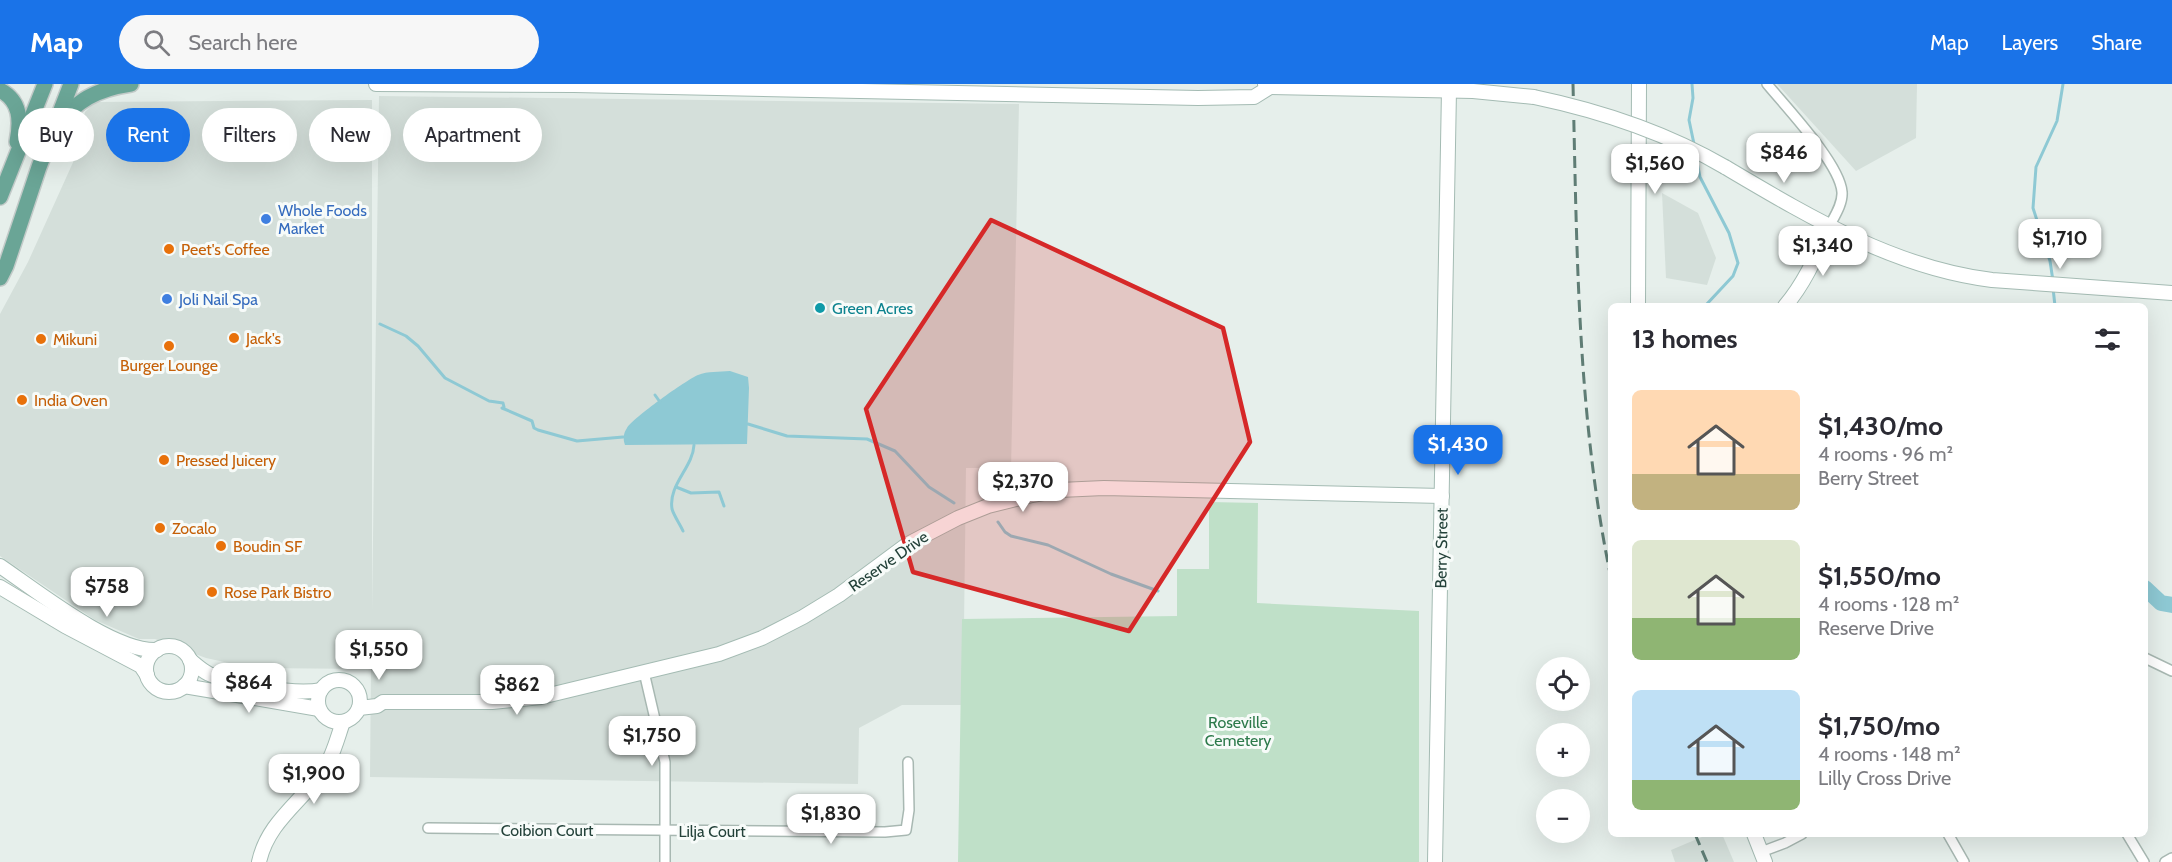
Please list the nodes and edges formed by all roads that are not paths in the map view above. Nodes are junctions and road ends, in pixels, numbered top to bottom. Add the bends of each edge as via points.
1 (45, 84) edge
2 (70, 84) edge
3 (131, 84) edge
4 (376, 84) edge
5 (1639, 84) edge
6 (1767, 84) edge
7 (1268, 86) edge
8 (0, 90) edge
9 (1449, 90) junction
10 (39, 167) junction
11 (2, 193) edge
12 (1829, 227) junction
13 (0, 279) edge
14 (2172, 293) edge
15 (1638, 303) edge
16 (1788, 303) edge
17 (1442, 496) junction
18 (0, 566) edge
19 (0, 587) edge
20 (157, 650) junction
21 (2148, 659) edge
22 (190, 660) junction
23 (2172, 671) edge
24 (644, 672) junction
25 (147, 675) junction
26 (184, 687) junction
27 (356, 688) junction
28 (321, 690) junction
29 (383, 702) junction
30 (358, 708) junction
31 (320, 709) junction
32 (337, 721) junction
33 (908, 762) dead end
34 (428, 828) dead end
35 (666, 831) junction
36 (1755, 837) edge
37 (1796, 837) edge
38 (1950, 837) edge
39 (2129, 837) edge
40 (1763, 857) edge
41 (2172, 858) edge
42 (259, 862) edge
43 (665, 862) edge
44 (1435, 862) edge
45 (1964, 862) edge
46 (2144, 862) edge
47 (2165, 862) edge

1 - 11 main road
2 - 10 main road
3 - 10 main road via 99,92 76,105 63,120
4 - 7 street via 1198,98 1254,97
5 - 15 street
6 - 12 street via 1832,163 1842,199
7 - 9 street
8 - 11 main road via 14,102 20,118 18,140
9 - 12 street, bridge via 1534,97 1619,118 1697,150
9 - 17 street, Berry Street
10 - 13 main road
12 - 14 street via 1891,254 1973,278
12 - 16 street
17 - 24 street, Reserve Drive via 1104,488 1016,498 933,529 816,610 762,638 719,654
17 - 44 street, Berry Street
18 - 20 street via 93,628 141,650
19 - 25 street via 141,666
20 - 22 street via 176,647
20 - 25 street via 148,661
21 - 23 street
22 - 26 street via 192,674
22 - 28 street via 209,674 225,679 284,690
24 - 29 street, Reserve Drive via 528,699
24 - 35 street via 665,762
25 - 26 street via 162,691
26 - 31 street
27 - 28 street via 338,680
27 - 29 street, Reserve Drive
27 - 30 street
28 - 31 street
29 - 30 street, Reserve Drive
30 - 32 street via 350,719
31 - 32 street via 326,718
32 - 42 street via 331,757 270,833
33 - 35 street, Lilja Court via 906,830
34 - 35 street, Coibion Court
35 - 43 street
36 - 40 street
37 - 40 street
38 - 45 street
39 - 46 street
41 - 47 street

